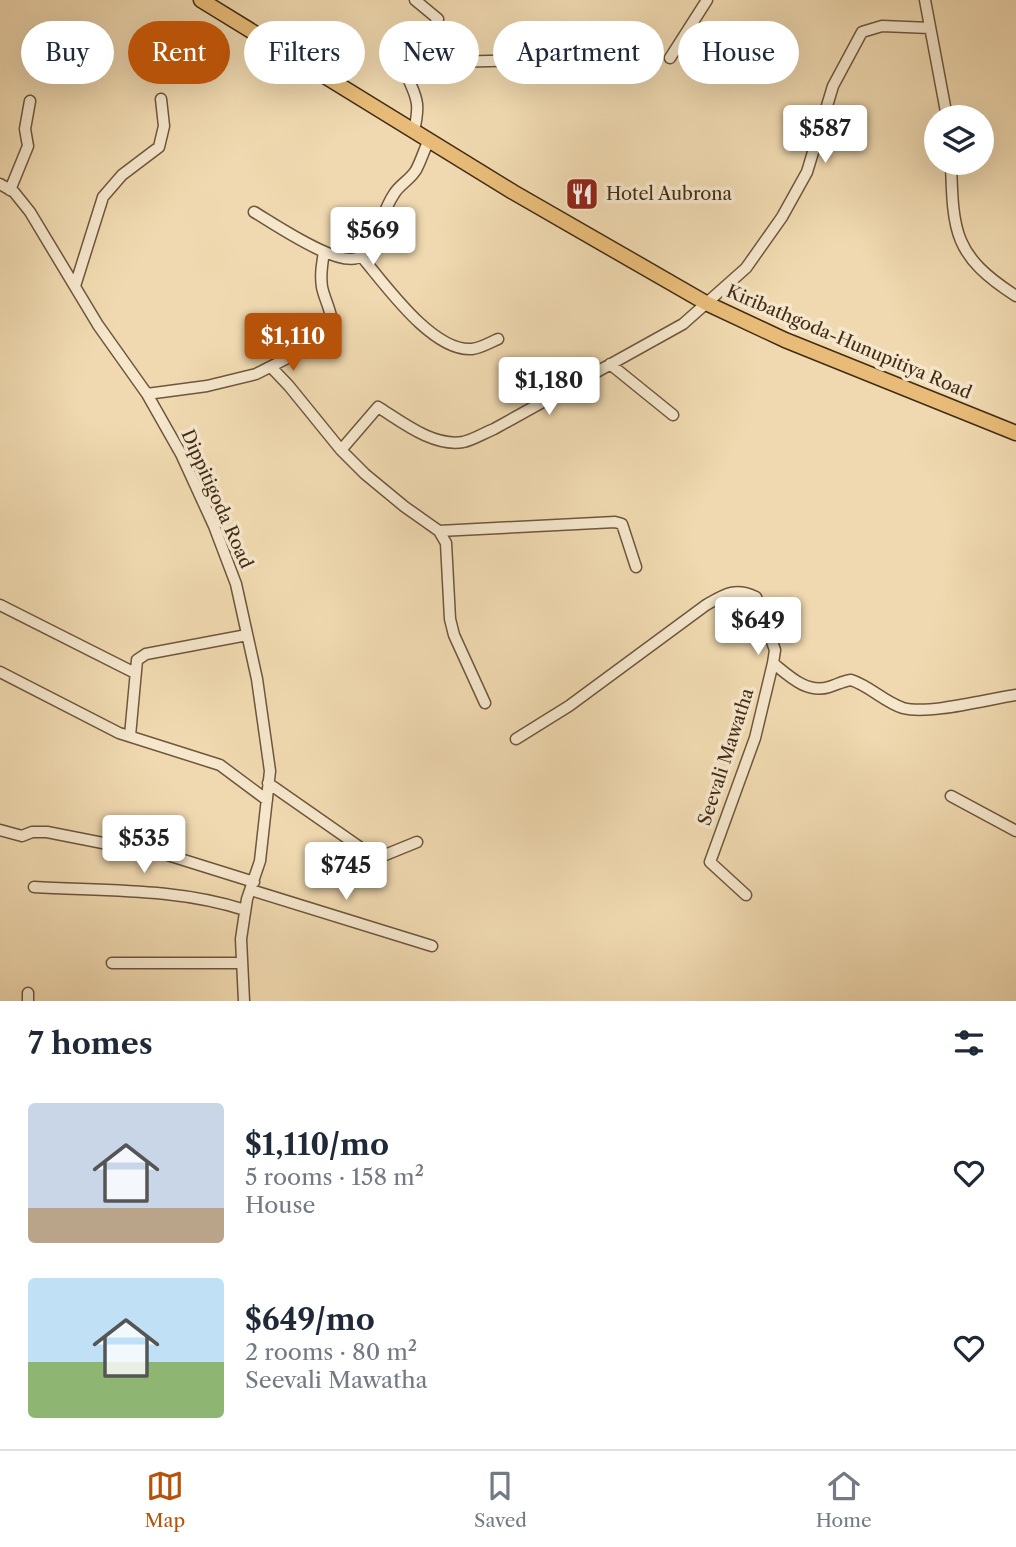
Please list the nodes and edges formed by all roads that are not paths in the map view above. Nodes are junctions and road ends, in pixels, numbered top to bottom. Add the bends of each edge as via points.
1 (201, 0) edge
2 (415, 0) edge
3 (707, 0) edge
4 (925, 0) edge
5 (437, 21) edge
6 (930, 29) junction
7 (670, 58) dead end
8 (409, 84) edge
9 (161, 99) dead end
10 (30, 102) dead end
11 (945, 105) edge
12 (414, 131) junction
13 (429, 140) junction
14 (951, 175) edge
15 (5, 187) edge
16 (254, 212) dead end
17 (324, 252) junction
18 (361, 256) junction
19 (75, 286) junction
20 (1016, 296) edge
21 (706, 303) junction
22 (498, 339) dead end
23 (610, 364) junction
24 (271, 367) junction
25 (147, 394) junction
26 (673, 415) dead end
27 (1016, 433) edge
28 (341, 450) junction
29 (439, 531) junction
30 (636, 567) dead end
31 (0, 605) edge
32 (247, 635) junction
33 (773, 663) junction
34 (0, 672) edge
35 (135, 673) junction
36 (1016, 695) edge
37 (485, 703) dead end
38 (130, 736) junction
39 (516, 738) dead end
40 (268, 783) junction
41 (951, 796) dead end
42 (267, 800) junction
43 (0, 830) edge
44 (1016, 831) edge
45 (417, 842) dead end
46 (253, 886) junction
47 (34, 887) dead end
48 (746, 895) dead end
49 (245, 911) junction
50 (432, 946) dead end
51 (242, 962) junction
52 (112, 963) dead end
53 (244, 1001) edge

1 - 12 main road, Kiribathgoda-Hunupitiya Road
2 - 5 street
3 - 7 street
4 - 6 street
6 - 11 street
6 - 21 street via 882,26 862,32 833,86 807,172 782,217 746,268
8 - 12 street via 417,104
9 - 19 street via 164,126 159,147 122,175 103,197
10 - 15 street via 28,146
12 - 13 main road, Kiribathgoda-Hunupitiya Road
13 - 18 street via 415,171 394,192
13 - 21 main road, Kiribathgoda-Hunupitiya Road
14 - 20 street via 953,215 962,245 978,268
15 - 19 street, Dippitigoda Road via 30,212
16 - 17 street
17 - 18 street via 342,259
17 - 24 street via 322,287 332,331 329,337
18 - 22 street via 435,337 473,349
19 - 25 street, Dippitigoda Road
21 - 23 street via 683,324
21 - 27 main road, Kiribathgoda-Hunupitiya Road via 785,340
23 - 26 street
23 - 28 street via 462,442 417,431 378,407
24 - 25 street via 232,381
24 - 28 street
25 - 32 street, Dippitigoda Road via 214,526 236,584
28 - 29 street
29 - 30 street via 615,522 622,524
29 - 37 street via 446,543 454,635
31 - 35 street
32 - 35 street via 146,654 137,660
32 - 40 street, Dippitigoda Road via 257,679
33 - 36 street via 813,690 851,680 890,703 913,710
33 - 39 street via 775,650 756,597 730,592
33 - 48 street, Seevali Mawatha via 755,738 710,862
34 - 38 street
35 - 38 street
38 - 42 street via 220,765
40 - 42 street, Dippitigoda Road
40 - 45 street via 373,857
41 - 44 street
42 - 46 street, Dippitigoda Road
43 - 46 street via 22,836 47,832 142,847
46 - 49 street, Dippitigoda Road
46 - 50 street
47 - 49 street via 178,894
49 - 51 street, Dippitigoda Road
51 - 52 street
51 - 53 street, Dippitigoda Road

